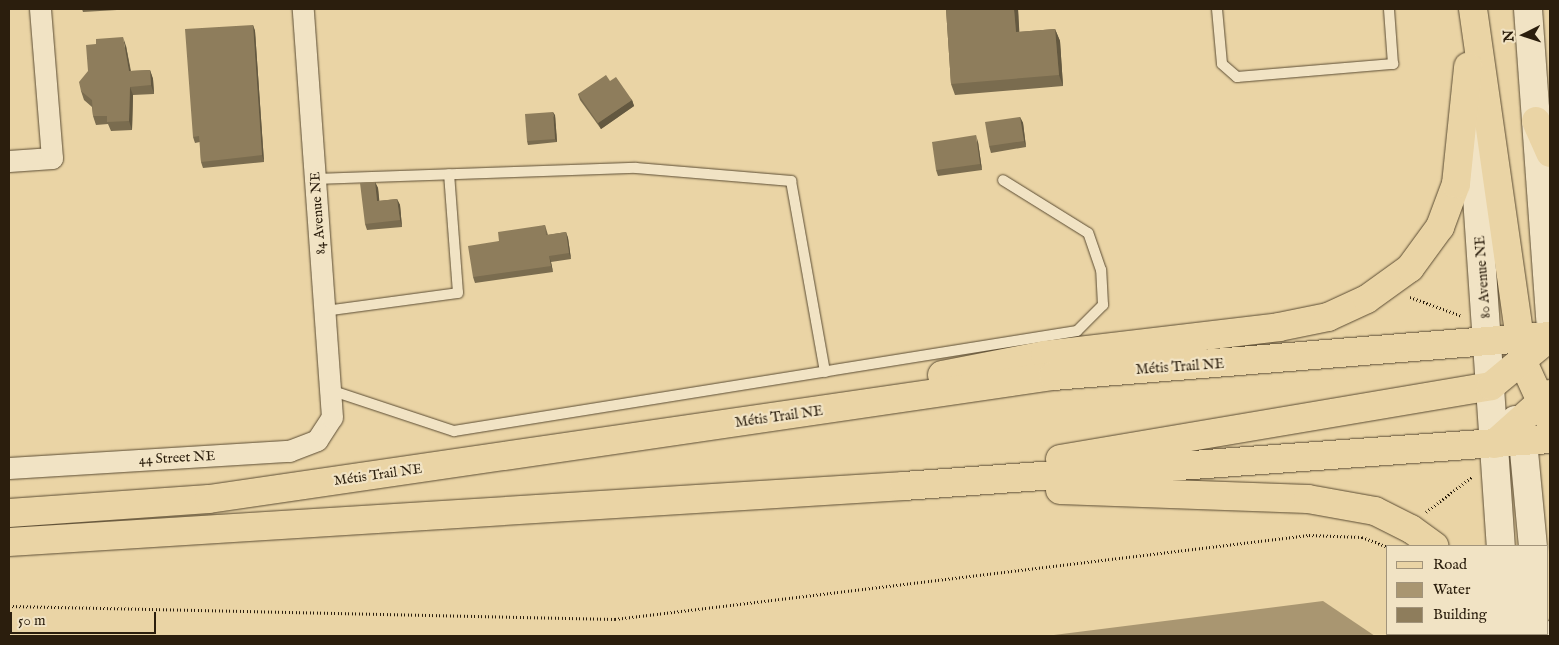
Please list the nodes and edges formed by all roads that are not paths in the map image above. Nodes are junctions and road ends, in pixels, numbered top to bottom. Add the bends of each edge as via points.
1 (40, 9) edge
2 (303, 9) edge
3 (1217, 9) edge
4 (1389, 9) edge
5 (1464, 9) edge
6 (1474, 9) edge
7 (1528, 9) edge
8 (1468, 67) junction
9 (1536, 121) junction
10 (1550, 153) edge
11 (9, 161) edge
12 (449, 174) junction
13 (315, 179) junction
14 (1003, 180) dead end
15 (324, 311) junction
16 (1550, 319) edge
17 (1550, 337) edge
18 (1487, 343) junction
19 (1522, 351) junction
20 (825, 372) junction
21 (1496, 383) junction
22 (330, 390) junction
23 (1547, 406) edge
24 (332, 417) joint
25 (1520, 433) junction
26 (1550, 439) edge
27 (616, 440) junction
28 (1494, 444) junction
29 (9, 468) edge
30 (904, 486) junction
31 (9, 513) edge
32 (9, 542) edge
33 (1433, 545) edge
34 (1501, 545) edge
35 (1533, 545) edge

1 - 11 street via 52,158
2 - 13 street, 84 Avenue NE
3 - 4 lane via 1222,64 1237,77 1393,64
5 - 8 main road, 80 Avenue NE
6 - 19 main road
7 - 9 main road
8 - 18 main road, 80 Avenue NE
8 - 27 main road via 1456,184 1440,227 1410,268 1367,299 1336,314 1279,328 1045,355
9 - 10 main road
9 - 16 main road
12 - 13 lane
12 - 15 lane via 458,293
12 - 20 lane via 636,168 791,181
13 - 15 street, 84 Avenue NE
14 - 20 lane via 1088,233 1101,270 1103,305 1077,331
15 - 22 street, 84 Avenue NE
17 - 19 main road
18 - 19 main road, Métis Trail NE
18 - 21 main road, 80 Avenue NE
18 - 27 main road, Métis Trail NE via 1053,376
19 - 21 main road
19 - 23 main road
20 - 22 lane via 454,432
21 - 25 main road, 80 Avenue NE
21 - 28 main road
21 - 30 main road
22 - 24 street, 84 Avenue NE
23 - 25 main road
24 - 29 street, 44 Street NE via 317,440 289,452
25 - 26 main road
25 - 28 main road
25 - 35 main road, 80 Avenue NE
27 - 31 main road, Métis Trail NE via 209,499
28 - 30 main road
28 - 34 main road
30 - 32 main road
30 - 33 main road via 1308,499 1375,511 1411,529

